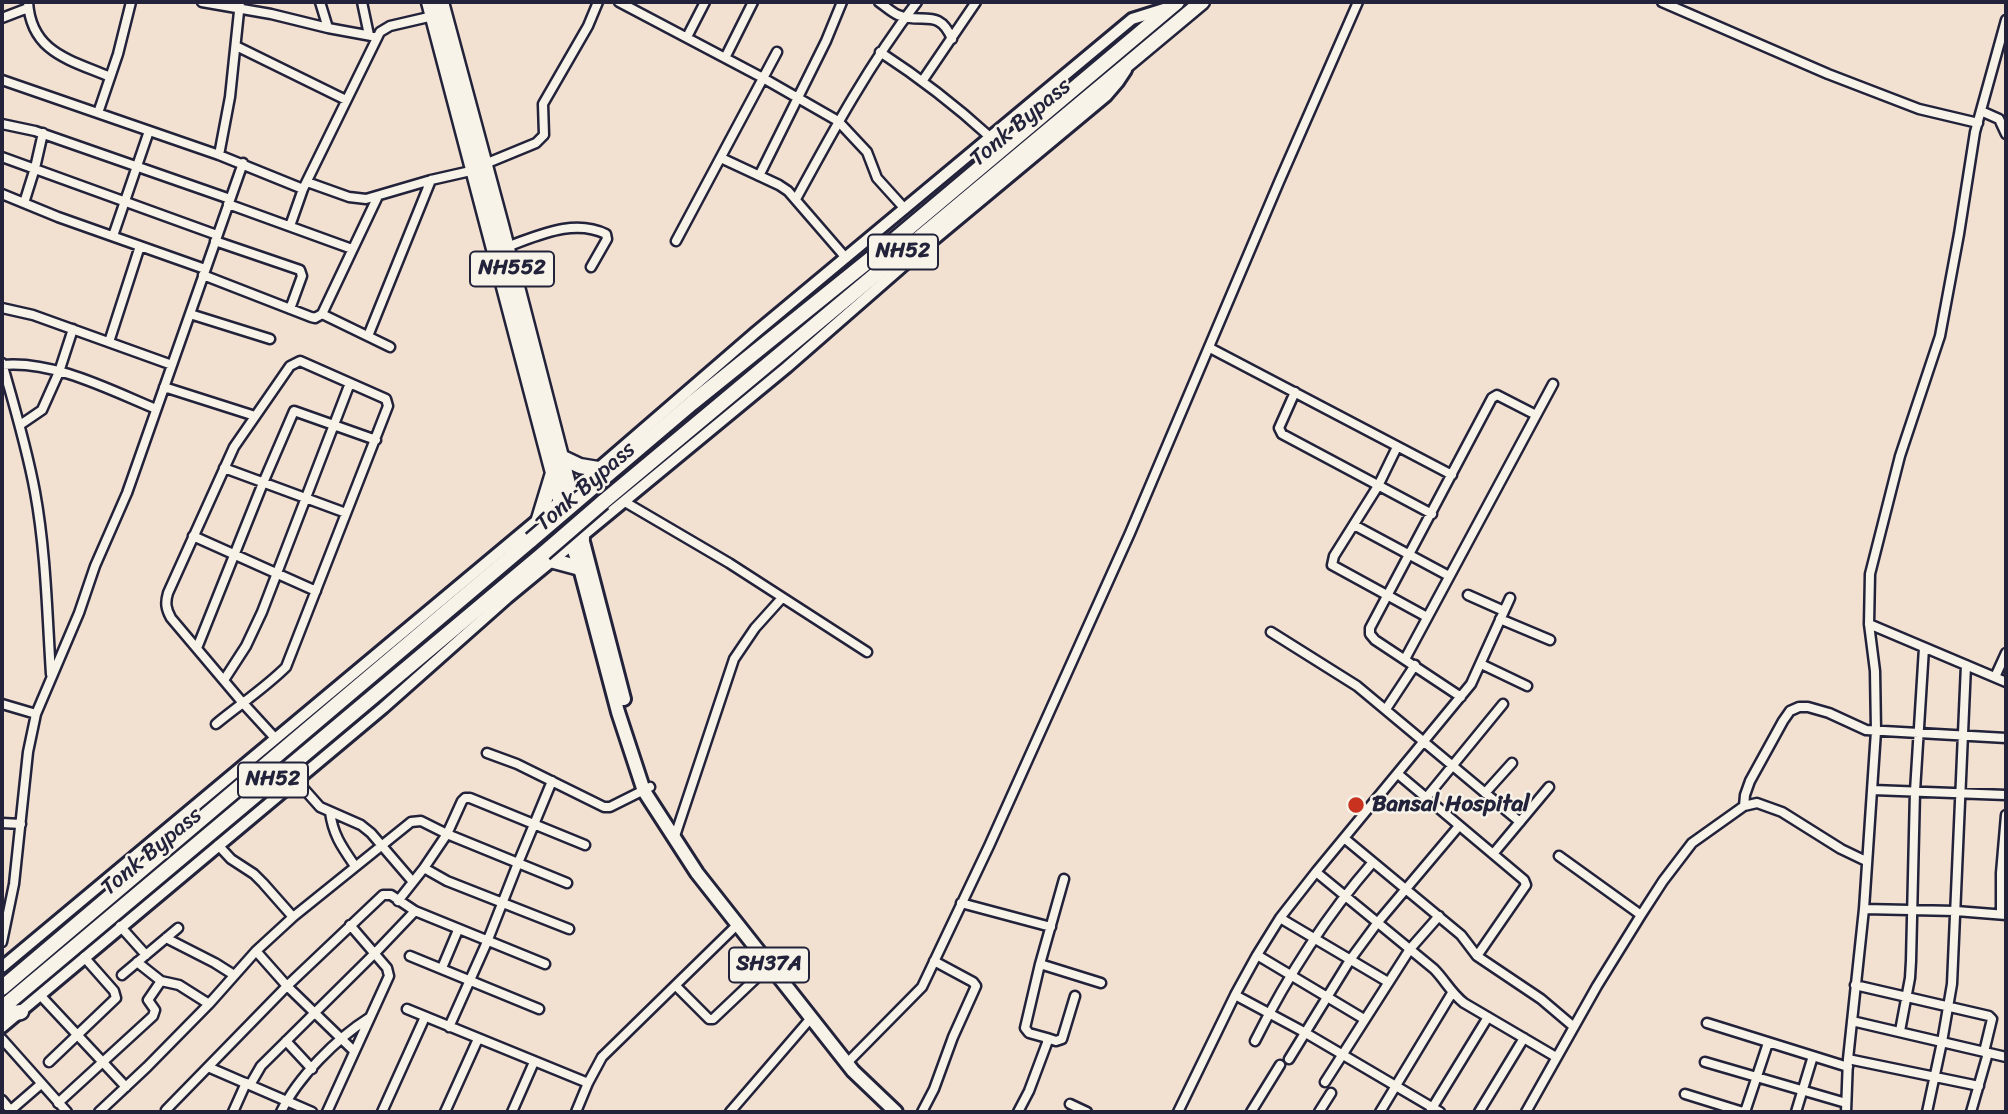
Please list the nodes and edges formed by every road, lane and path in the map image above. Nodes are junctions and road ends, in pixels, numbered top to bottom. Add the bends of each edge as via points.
1 (131, 2) edge
2 (202, 2) edge
3 (320, 2) edge
4 (362, 2) edge
5 (440, 2) edge
6 (598, 2) edge
7 (619, 2) edge
8 (705, 2) edge
9 (752, 2) edge
10 (842, 2) edge
11 (879, 2) edge
12 (917, 2) edge
13 (976, 2) edge
14 (1202, 2) edge
15 (1358, 2) edge
16 (1662, 2) edge
17 (1174, 4) edge
18 (28, 5) edge
19 (240, 5) edge
20 (431, 9) edge
21 (905, 17) junction
22 (2, 18) edge
23 (2006, 20) edge
24 (328, 28) junction
25 (373, 36) junction
26 (687, 37) junction
27 (952, 39) junction
28 (236, 47) junction
29 (777, 52) dead end
30 (880, 52) junction
31 (725, 58) junction
32 (1131, 62) junction
33 (110, 77) junction
34 (763, 78) junction
35 (2, 80) edge
36 (923, 80) junction
37 (797, 97) junction
38 (346, 100) junction
39 (1981, 111) junction
40 (98, 113) junction
41 (838, 121) junction
42 (1978, 123) junction
43 (2, 124) edge
44 (149, 131) junction
45 (43, 133) junction
46 (2006, 134) edge
47 (990, 137) junction
48 (219, 155) junction
49 (2, 157) edge
50 (721, 158) junction
51 (243, 163) junction
52 (137, 167) junction
53 (480, 167) junction
54 (35, 169) junction
55 (759, 176) junction
56 (431, 180) junction
57 (305, 185) junction
58 (2, 194) edge
59 (378, 197) junction
60 (796, 199) junction
61 (125, 201) junction
62 (229, 202) junction
63 (24, 203) junction
64 (905, 209) junction
65 (290, 226) junction
66 (113, 236) junction
67 (216, 238) junction
68 (676, 241) dead end
69 (141, 246) junction
70 (506, 247) junction
71 (352, 249) junction
72 (846, 258) junction
73 (591, 267) dead end
74 (204, 272) junction
75 (2, 308) edge
76 (290, 309) junction
77 (190, 314) junction
78 (322, 314) junction
79 (73, 329) junction
80 (368, 336) junction
81 (270, 339) dead end
82 (109, 342) junction
83 (390, 347) dead end
84 (1210, 348) junction
85 (172, 365) junction
86 (3, 368) edge
87 (58, 372) junction
88 (350, 383) junction
89 (1553, 384) dead end
90 (164, 387) junction
91 (1295, 392) junction
92 (156, 409) junction
93 (1536, 415) junction
94 (255, 416) junction
95 (334, 424) junction
96 (20, 425) junction
97 (376, 440) junction
98 (1397, 447) junction
99 (561, 457) junction
100 (224, 468) junction
101 (598, 469) junction
102 (553, 472) junction
103 (1452, 475) junction
104 (263, 483) junction
105 (1378, 486) junction
106 (566, 496) junction
107 (306, 499) junction
108 (625, 502) junction
109 (346, 513) junction
110 (1432, 514) junction
111 (539, 519) junction
112 (1354, 525) junction
113 (193, 536) junction
114 (577, 541) junction
115 (1408, 555) junction
116 (235, 556) junction
117 (549, 557) junction
118 (580, 568) junction
119 (278, 575) junction
120 (1449, 576) junction
121 (316, 591) junction
122 (1468, 595) dead end
123 (1387, 596) junction
124 (1510, 597) dead end
125 (782, 598) junction
126 (1502, 615) junction
127 (1427, 617) junction
128 (1869, 624) junction
129 (1271, 632) dead end
130 (1550, 640) dead end
131 (197, 648) junction
132 (1924, 648) junction
133 (867, 652) dead end
134 (2006, 653) edge
135 (1405, 659) junction
136 (1481, 664) junction
137 (1415, 665) junction
138 (1966, 666) junction
139 (51, 677) junction
140 (1995, 677) junction
141 (225, 680) junction
142 (2006, 682) edge
143 (1527, 686) dead end
144 (1461, 697) junction
145 (242, 702) junction
146 (2, 704) edge
147 (1503, 704) dead end
148 (1386, 709) junction
149 (37, 714) junction
150 (216, 724) dead end
151 (1876, 731) junction
152 (1919, 733) junction
153 (1964, 736) junction
154 (275, 738) junction
155 (2006, 738) edge
156 (1424, 742) junction
157 (487, 753) dead end
158 (1512, 763) dead end
159 (1452, 765) junction
160 (1398, 774) junction
161 (296, 780) junction
162 (552, 782) junction
163 (1549, 787) dead end
164 (647, 789) junction
165 (1873, 790) junction
166 (1915, 792) junction
167 (1485, 793) junction
168 (1961, 793) junction
169 (2006, 795) edge
170 (1426, 798) junction
171 (1744, 806) junction
172 (330, 813) junction
173 (2006, 815) edge
174 (1520, 822) junction
175 (2, 823) edge
176 (21, 824) junction
177 (534, 825) junction
178 (1459, 826) junction
179 (447, 834) junction
180 (1344, 838) junction
181 (674, 839) junction
182 (382, 844) junction
183 (218, 845) junction
184 (584, 845) dead end
185 (1493, 854) junction
186 (1559, 856) dead end
187 (1866, 861) junction
188 (1373, 862) junction
189 (518, 863) junction
190 (355, 866) junction
191 (424, 868) junction
192 (1316, 872) junction
193 (1064, 880) dead end
194 (413, 882) junction
195 (567, 883) dead end
196 (1406, 888) junction
197 (1344, 895) junction
198 (398, 901) junction
199 (502, 903) junction
200 (961, 903) junction
201 (1864, 909) junction
202 (1912, 910) junction
203 (415, 911) junction
204 (1956, 911) junction
205 (2004, 914) edge
206 (1641, 915) junction
207 (1439, 916) junction
208 (293, 918) junction
209 (1280, 918) junction
210 (1378, 922) junction
211 (738, 924) junction
212 (350, 925) junction
213 (120, 926) junction
214 (1051, 927) junction
215 (178, 928) dead end
216 (569, 929) dead end
217 (458, 930) junction
218 (166, 938) junction
219 (1314, 939) junction
220 (2, 942) edge
221 (487, 942) junction
222 (1410, 949) junction
223 (256, 951) junction
224 (375, 953) junction
225 (146, 955) junction
226 (1257, 955) junction
227 (410, 956) dead end
228 (1477, 956) junction
229 (84, 957) junction
230 (1350, 960) junction
231 (934, 961) junction
232 (136, 962) junction
233 (545, 964) dead end
234 (1040, 964) junction
235 (770, 965) junction
236 (2, 967) edge
237 (442, 968) junction
238 (122, 975) dead end
239 (234, 975) junction
240 (1291, 975) junction
241 (470, 980) junction
242 (161, 981) junction
243 (1388, 982) junction
244 (1101, 983) dead end
245 (1855, 985) junction
246 (287, 986) junction
247 (676, 986) junction
248 (2, 988) edge
249 (1452, 993) junction
250 (40, 995) junction
251 (1235, 995) junction
252 (1076, 996) dead end
253 (1326, 996) junction
254 (1907, 997) junction
255 (209, 1004) junction
256 (1949, 1006) junction
257 (2, 1008) edge
258 (407, 1009) dead end
259 (539, 1009) dead end
260 (21, 1012) junction
261 (314, 1012) junction
262 (1269, 1013) junction
263 (2, 1015) edge
264 (370, 1017) junction
265 (425, 1017) junction
266 (1488, 1017) junction
267 (811, 1018) junction
268 (1364, 1019) junction
269 (1852, 1021) junction
270 (1707, 1023) dead end
271 (2, 1027) edge
272 (449, 1027) junction
273 (1574, 1027) junction
274 (1900, 1031) junction
275 (1304, 1032) junction
276 (78, 1035) junction
277 (1047, 1038) junction
278 (1524, 1038) junction
279 (2, 1039) edge
280 (342, 1039) junction
281 (478, 1039) junction
282 (286, 1041) junction
283 (1255, 1041) dead end
284 (1942, 1042) junction
285 (1768, 1043) junction
286 (354, 1051) junction
287 (1986, 1052) junction
288 (1342, 1055) junction
289 (1813, 1056) junction
290 (1556, 1057) junction
291 (2006, 1057) edge
292 (1289, 1059) dead end
293 (49, 1062) dead end
294 (102, 1062) junction
295 (534, 1062) junction
296 (1706, 1062) dead end
297 (847, 1063) junction
298 (1848, 1063) junction
299 (1280, 1065) dead end
300 (208, 1067) junction
301 (312, 1069) junction
302 (1936, 1077) junction
303 (1756, 1078) junction
304 (1325, 1082) dead end
305 (588, 1083) junction
306 (41, 1084) junction
307 (248, 1084) junction
308 (1396, 1086) junction
309 (1979, 1086) junction
310 (126, 1087) junction
311 (1802, 1091) junction
312 (1331, 1093) dead end
313 (1685, 1094) dead end
314 (2, 1100) edge
315 (286, 1101) junction
316 (58, 1103) junction
317 (1070, 1104) dead end
318 (1846, 1108) edge
319 (166, 1110) dead end
320 (11, 1111) edge
321 (1434, 1111) edge
322 (67, 1112) edge
323 (99, 1112) edge
324 (233, 1112) edge
325 (281, 1112) edge
326 (312, 1112) edge
327 (327, 1112) edge
328 (382, 1112) edge
329 (445, 1112) edge
330 (512, 1112) edge
331 (576, 1112) edge
332 (730, 1112) edge
333 (896, 1112) edge
334 (922, 1112) edge
335 (1018, 1112) edge
336 (1087, 1112) edge
337 (1178, 1112) edge
338 (1251, 1112) edge
339 (1319, 1112) edge
340 (1380, 1112) edge
341 (1479, 1112) edge
342 (1526, 1112) edge
343 (1744, 1112) edge
344 (1796, 1112) edge
345 (1927, 1112) edge
346 (1971, 1112) edge

1 - 33 street
2 - 19 street
3 - 24 street
4 - 25 street
5 - 53 highway, NH552
6 - 53 street via 543,104 542,139
7 - 26 street
8 - 26 street
9 - 31 street
10 - 37 street
11 - 21 street
12 - 21 street
13 - 27 street
14 - 32 highway, Tonk Bypass / NH52
15 - 84 street
16 - 42 street via 1919,109
17 - 47 street via 1132,19
17 - 248 highway, NH52, bridge via 692,403
18 - 22 street
18 - 33 street via 40,39 57,55
19 - 24 street
19 - 28 street
20 - 25 street
20 - 53 highway, NH552
21 - 27 street via 941,22
21 - 30 street
23 - 39 street
24 - 25 street
25 - 38 street
26 - 31 street
27 - 36 street
28 - 38 street
28 - 48 street
29 - 34 street
30 - 36 street
30 - 41 street
31 - 34 street
32 - 108 street via 1106,96
32 - 117 highway, Tonk Bypass / NH52, bridge via 603,502
33 - 40 street
34 - 37 street
34 - 50 street
35 - 40 street
36 - 47 street
37 - 41 street
37 - 55 street
38 - 57 street
39 - 42 street
39 - 46 street via 1999,119
40 - 44 street
41 - 60 street
41 - 64 street via 867,152 877,178
42 - 128 street via 1940,336 1900,456 1870,574
43 - 45 street
44 - 48 street
44 - 52 street
45 - 52 street
45 - 54 street
47 - 64 street
48 - 51 street
49 - 54 street
50 - 55 street
50 - 68 street
51 - 57 street
51 - 62 street
52 - 61 street
52 - 62 street
53 - 56 street
53 - 70 highway, NH552
53 - 102 highway, NH552
54 - 61 street
54 - 63 street
55 - 60 street
56 - 59 street
56 - 80 street
57 - 59 street via 358,199
57 - 65 street
58 - 63 street
59 - 71 street
60 - 72 street
61 - 66 street
61 - 67 street
62 - 65 street
62 - 67 street
63 - 66 street
64 - 72 street
65 - 71 street
66 - 69 street
67 - 74 street
67 - 76 street via 300,270
69 - 74 street
69 - 82 street
70 - 73 street via 561,228 602,231 607,239
70 - 99 highway, NH552
71 - 78 street
72 - 101 street
74 - 76 street
74 - 77 street
75 - 79 street
76 - 78 street via 315,318
77 - 81 street
77 - 85 street
78 - 80 street
79 - 82 street
79 - 87 street
80 - 83 street
82 - 85 street
84 - 91 street
84 - 200 street
85 - 90 street
86 - 87 street via 21,363
86 - 96 street
87 - 92 street
87 - 96 street via 42,410
88 - 94 street via 295,362
88 - 95 street
88 - 97 street via 388,402
89 - 93 street
90 - 92 street
90 - 94 street
91 - 98 street
91 - 105 street via 1280,431
92 - 139 street via 127,493
93 - 103 street via 1494,396
93 - 120 street
94 - 100 street
95 - 97 street
95 - 104 street via 294,411
95 - 107 street
96 - 139 street via 42,540
97 - 109 street
98 - 103 street
98 - 105 street
99 - 101 highway
99 - 106 highway, NH552
100 - 104 street
100 - 113 street
101 - 106 street
102 - 106 highway, NH552
102 - 111 highway
103 - 110 street
104 - 107 street
104 - 116 street
105 - 110 street
105 - 112 street
106 - 111 street
106 - 114 highway, NH552
107 - 109 street
107 - 119 street
108 - 114 street
108 - 125 street
109 - 121 street
110 - 115 street
111 - 154 street
112 - 115 street
112 - 123 street via 1332,565
113 - 116 street
113 - 131 street via 166,610
114 - 117 street
114 - 118 main road, SH37A
114 - 164 main road, SH37A
115 - 120 street
115 - 123 street
116 - 119 street
116 - 131 street
117 - 118 highway
117 - 161 street via 383,708
117 - 257 highway, Tonk Bypass / NH52
118 - 164 main road, SH37A via 618,712
119 - 121 street
119 - 141 street via 250,639
120 - 127 street
121 - 145 street via 286,667
122 - 126 street
123 - 127 street
123 - 135 street via 1370,634
124 - 126 street
125 - 133 street
125 - 181 street via 734,659
126 - 130 street
126 - 136 street
127 - 135 street
128 - 132 street
128 - 151 street
129 - 148 street
131 - 141 street
132 - 138 street
132 - 152 street
134 - 140 street
135 - 137 street
136 - 143 street
136 - 144 street
137 - 144 street
137 - 148 street
138 - 140 street
138 - 153 street
139 - 149 street
140 - 142 street
141 - 145 street
144 - 156 street
145 - 150 street
145 - 154 street
146 - 149 street
147 - 159 street
148 - 156 street
149 - 176 street via 28,751
151 - 152 street
151 - 165 street
151 - 171 street via 1808,707 1790,711 1750,781
152 - 153 street
152 - 166 street
153 - 155 street
153 - 168 street
154 - 236 street
156 - 159 street
156 - 160 street
157 - 162 street
158 - 167 street
159 - 167 street
159 - 170 street
160 - 170 street
160 - 180 street
161 - 172 street
161 - 183 street
162 - 164 street via 604,807
162 - 177 street
163 - 174 street
164 - 181 main road, SH37A
165 - 166 street
165 - 187 street
166 - 168 street
166 - 202 street
167 - 174 street
168 - 169 street
168 - 204 street
170 - 178 street
171 - 187 street via 1756,803 1782,812
171 - 206 street via 1692,843
172 - 182 street via 361,825
172 - 190 street via 332,829
173 - 205 street via 2001,873
174 - 185 street
175 - 176 street
176 - 220 street
177 - 179 street via 465,798
177 - 184 street
177 - 189 street
178 - 185 street
178 - 196 street
179 - 182 street via 416,821
179 - 189 street
179 - 191 street
180 - 188 street
180 - 192 street
181 - 211 main road, SH37A
182 - 190 street
182 - 194 street
183 - 208 street via 254,874
183 - 213 street
185 - 228 street via 1527,885
186 - 206 street
187 - 201 street
188 - 196 street
188 - 197 street
189 - 195 street
189 - 199 street
190 - 208 street
191 - 194 street
191 - 199 street
192 - 197 street
192 - 209 street
193 - 214 street
194 - 198 street
196 - 207 street
196 - 210 street
197 - 210 street
197 - 219 street
198 - 203 street
198 - 212 street via 383,895
199 - 216 street
199 - 221 street
200 - 214 street
200 - 231 street
201 - 202 street
201 - 245 street
202 - 204 street
202 - 254 street
203 - 217 street
203 - 224 street
204 - 205 street
204 - 256 street
206 - 273 street
207 - 222 street
207 - 228 street
208 - 223 street
209 - 219 street
209 - 226 street
210 - 222 street
210 - 230 street
211 - 235 main road, SH37A
211 - 247 street
212 - 224 street
212 - 246 street
213 - 225 street
213 - 229 street
214 - 234 street
215 - 218 street
217 - 221 street
217 - 237 street
218 - 225 street
218 - 239 street
219 - 230 street
219 - 240 street
221 - 233 street
221 - 241 street
222 - 243 street
222 - 249 street via 1442,977
223 - 239 street
223 - 246 street
224 - 261 street
224 - 264 street via 389,976
225 - 232 street
226 - 240 street
226 - 251 street
227 - 237 street
228 - 273 street
229 - 250 street
229 - 276 street via 116,998
230 - 243 street
230 - 253 street
231 - 297 street via 922,987
231 - 334 street via 976,986
232 - 238 street
232 - 242 street
234 - 244 street
234 - 277 street via 1025,1028
235 - 247 street via 713,1019
235 - 267 main road, SH37A
237 - 241 street
239 - 255 street
240 - 253 street
240 - 262 street
241 - 259 street
241 - 272 street
242 - 255 street via 179,985
242 - 294 street via 148,1000 155,1010 153,1016
243 - 268 street
245 - 254 street
245 - 269 street
246 - 261 street
246 - 300 street
247 - 305 street via 602,1057
249 - 266 street
249 - 308 street
250 - 260 street
250 - 276 street
251 - 262 street
251 - 337 street
252 - 277 street via 1062,1039
253 - 268 street
253 - 275 street
254 - 256 street
254 - 274 street
255 - 310 street
256 - 284 street
256 - 287 street via 1991,1017
258 - 265 street
260 - 263 highway
260 - 271 street
261 - 280 street
261 - 282 street
262 - 275 street
262 - 283 street
264 - 280 street
264 - 286 street
265 - 272 street
265 - 328 street
266 - 278 street
266 - 321 street
267 - 297 main road, SH37A
267 - 332 street
268 - 288 street
269 - 274 street
269 - 298 street
270 - 285 street
272 - 281 street
273 - 290 street
274 - 284 street
275 - 288 street
275 - 292 street
276 - 293 street
276 - 294 street
277 - 335 street
278 - 290 street
278 - 341 street
279 - 306 street
280 - 286 street
280 - 301 street
281 - 295 street
281 - 329 street
282 - 301 street
282 - 307 street
284 - 287 street
284 - 302 street
285 - 289 street
285 - 303 street
286 - 327 street
287 - 291 street
287 - 309 street
288 - 304 street
288 - 308 street
289 - 298 street
289 - 311 street
290 - 342 street
294 - 310 street
294 - 316 street
295 - 305 street
295 - 330 street
296 - 303 street
297 - 333 main road, SH37A
298 - 302 street
298 - 318 street
299 - 338 street
300 - 307 street
300 - 319 street
301 - 315 street
302 - 309 street
302 - 345 street
303 - 311 street
303 - 343 street
305 - 331 street
306 - 316 street
306 - 320 street
307 - 315 street
307 - 324 street
308 - 321 street
308 - 340 street
309 - 346 street
310 - 323 street
311 - 318 street
311 - 344 street
312 - 339 street
313 - 343 street
314 - 320 street
315 - 325 street
315 - 326 street
316 - 322 street
317 - 336 street

